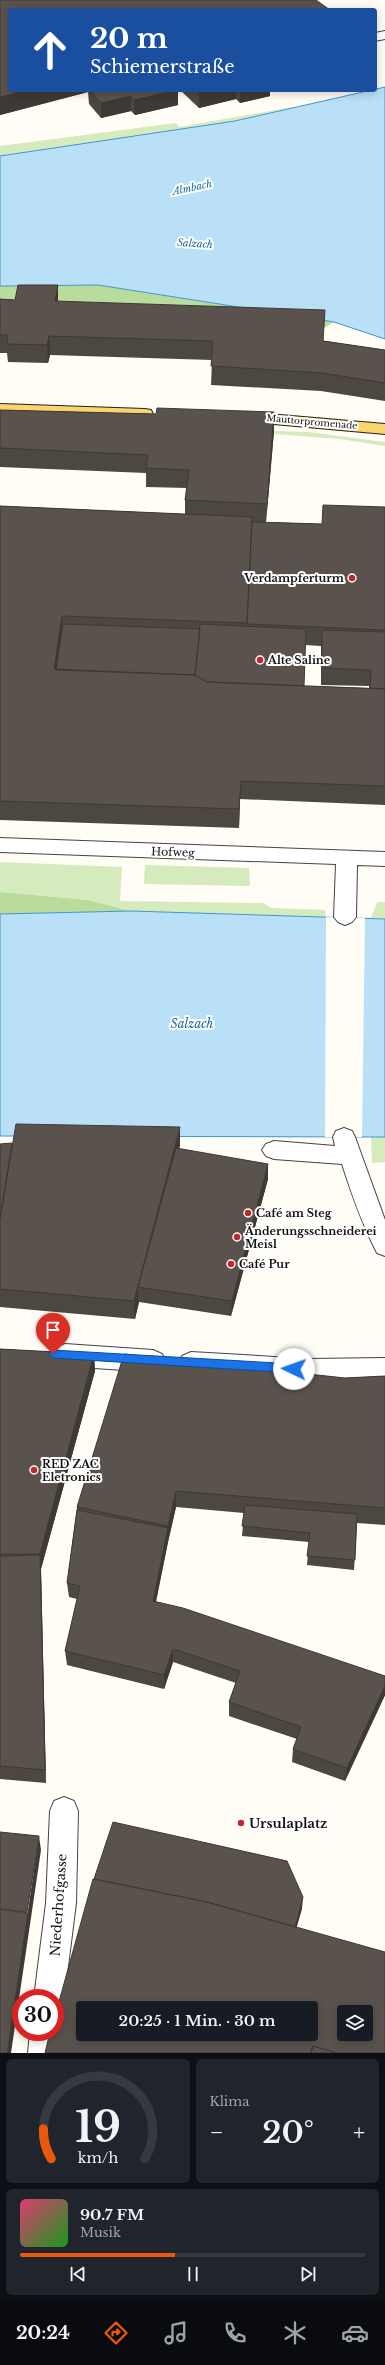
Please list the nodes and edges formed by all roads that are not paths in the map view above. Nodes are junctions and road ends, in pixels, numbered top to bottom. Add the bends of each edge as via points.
1 (0, 409) edge
2 (160, 414) edge
3 (231, 417) edge
4 (385, 429) edge
5 (0, 845) edge
6 (347, 858) junction
7 (385, 859) edge
8 (345, 917) dead end
9 (274, 1150) dead end
10 (385, 1246) edge
11 (46, 1353) edge
12 (385, 1369) edge
13 (64, 1811) dead end
14 (51, 1989) edge
15 (44, 2041) edge
16 (43, 2053) edge

1 - 2 main road
3 - 4 main road, Mauttorpromenade via 287,419
5 - 6 street, Hofweg
6 - 7 street, Hofweg
6 - 8 street
9 - 10 street via 348,1147 367,1206
11 - 12 street via 309,1370
13 - 14 street, Niederhofgasse via 61,1903
15 - 16 street

